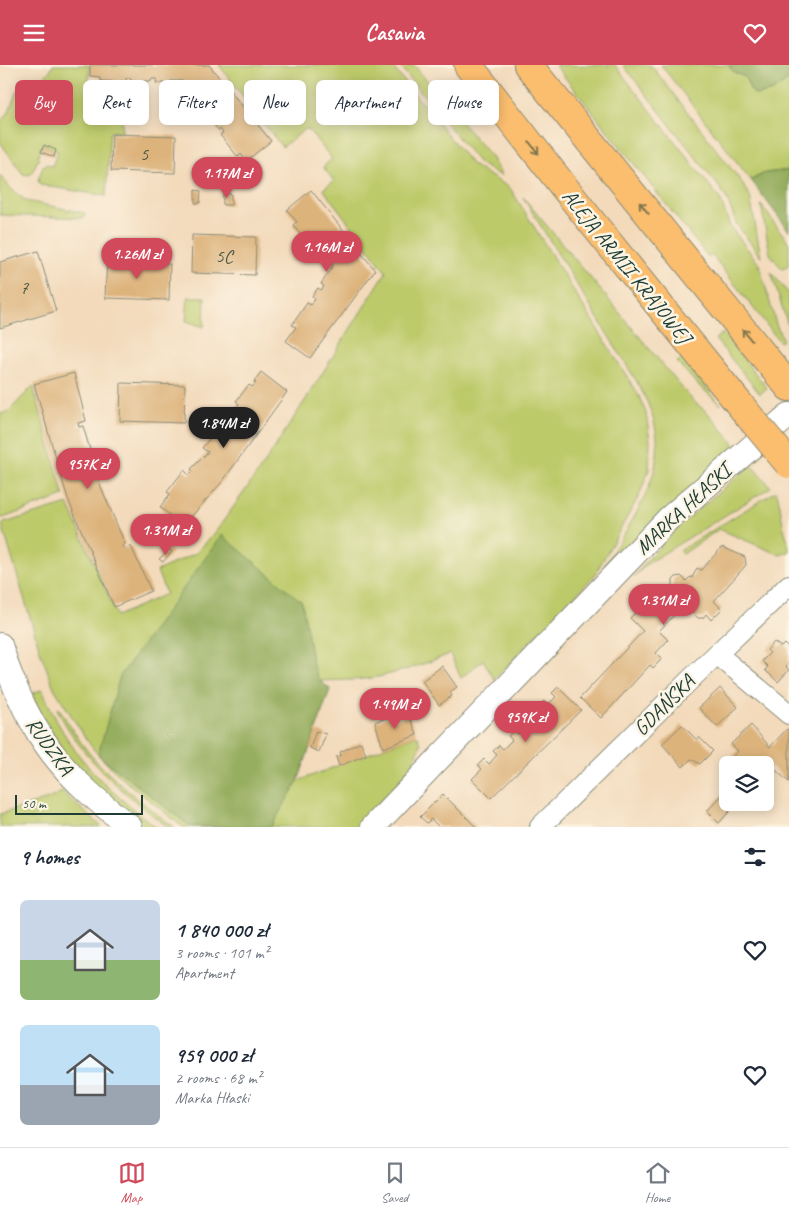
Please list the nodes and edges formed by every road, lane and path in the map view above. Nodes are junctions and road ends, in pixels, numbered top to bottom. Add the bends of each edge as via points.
1 (468, 65) edge
2 (528, 65) edge
3 (783, 379) edge
4 (789, 415) edge
5 (789, 464) edge
6 (789, 585) edge
7 (0, 645) edge
8 (717, 654) junction
9 (4, 673) edge
10 (789, 714) edge
11 (130, 827) edge
12 (373, 827) edge
13 (540, 827) edge

1 -> 5 highway, ALEJA ARMII KRAJOWEJ, bridge
3 -> 2 highway
4 - 12 street, MARKA HŁASKI via 669,518
6 - 8 street, GDAŃSKA
7 - 9 street, RUDZKA
8 - 10 street
8 - 13 street, GDAŃSKA
9 - 11 street, RUDZKA via 28,717 56,757 85,790

